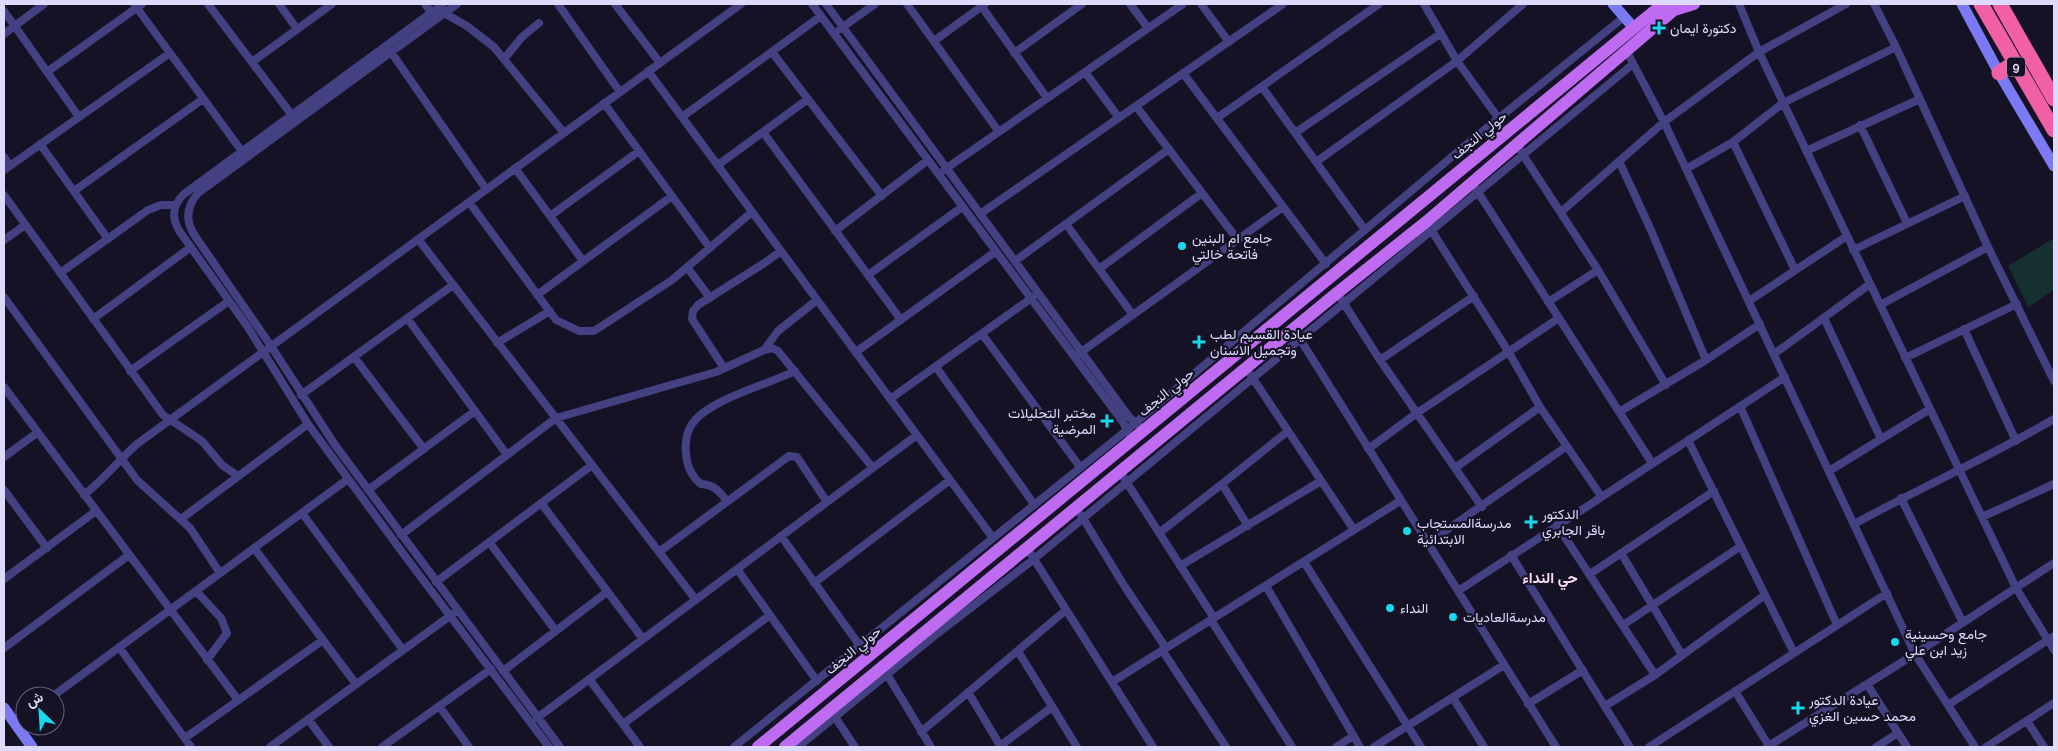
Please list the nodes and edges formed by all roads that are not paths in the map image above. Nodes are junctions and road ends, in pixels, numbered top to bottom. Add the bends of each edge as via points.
1 (44, 4) edge
2 (208, 4) edge
3 (279, 4) edge
4 (332, 4) edge
5 (425, 4) edge
6 (457, 4) edge
7 (558, 4) edge
8 (615, 4) edge
9 (741, 4) edge
10 (812, 4) edge
11 (826, 4) edge
12 (875, 4) edge
13 (907, 4) edge
14 (1082, 4) edge
15 (1130, 4) edge
16 (1183, 4) edge
17 (1201, 4) edge
18 (1283, 4) edge
19 (1379, 4) edge
20 (1424, 4) edge
21 (1523, 4) edge
22 (1613, 4) edge
23 (1662, 4) edge
24 (1694, 4) edge
25 (1739, 4) edge
26 (1846, 4) edge
27 (1874, 4) edge
28 (1962, 4) edge
29 (1981, 4) edge
30 (2000, 4) edge
31 (138, 5) edge
32 (984, 5) edge
33 (1273, 6) edge
34 (441, 7) edge
35 (1671, 7) edge
36 (4, 11) edge
37 (434, 16) junction
38 (822, 16) junction
39 (1624, 17) junction
40 (539, 23) dead end
41 (14, 26) junction
42 (843, 27) junction
43 (1633, 27) junction
44 (1148, 28) junction
45 (298, 29) junction
46 (835, 33) junction
47 (4, 34) edge
48 (1440, 34) junction
49 (934, 41) junction
50 (1229, 42) junction
51 (1896, 47) junction
52 (1626, 50) junction
53 (391, 52) junction
54 (772, 52) junction
55 (1759, 52) junction
56 (170, 53) junction
57 (1014, 53) junction
58 (504, 59) junction
59 (1457, 61) junction
60 (252, 62) junction
61 (660, 63) junction
62 (2014, 63) junction
63 (1633, 64) junction
64 (648, 71) junction
65 (47, 72) junction
66 (1085, 72) junction
67 (1184, 73) junction
68 (1999, 73) junction
69 (1262, 87) junction
70 (620, 92) junction
71 (1047, 98) junction
72 (1920, 98) junction
73 (204, 99) junction
74 (808, 99) junction
75 (2054, 99) edge
76 (1783, 102) junction
77 (604, 103) junction
78 (1136, 106) junction
79 (291, 114) junction
80 (78, 117) junction
81 (682, 118) junction
82 (1119, 118) junction
83 (1217, 118) junction
84 (1499, 119) junction
85 (1664, 122) junction
86 (1860, 125) junction
87 (2054, 130) edge
88 (763, 132) junction
89 (999, 132) junction
90 (564, 133) junction
91 (1295, 133) junction
92 (1733, 142) junction
93 (40, 144) junction
94 (1516, 144) junction
95 (1169, 149) junction
96 (241, 150) junction
97 (640, 151) junction
98 (1806, 151) junction
99 (4, 156) edge
100 (1524, 156) junction
101 (928, 160) junction
102 (1619, 161) junction
103 (1316, 162) junction
104 (718, 166) junction
105 (2054, 166) edge
106 (7, 168) edge
107 (515, 168) junction
108 (947, 168) junction
109 (1686, 169) junction
110 (938, 174) junction
111 (1475, 188) junction
112 (486, 189) junction
113 (74, 191) junction
114 (1202, 193) junction
115 (4, 195) edge
116 (672, 196) junction
117 (882, 196) junction
118 (1965, 196) junction
119 (469, 202) junction
120 (176, 205) junction
121 (962, 207) junction
122 (1283, 207) junction
123 (752, 212) junction
124 (1561, 212) junction
125 (980, 214) junction
126 (550, 216) junction
127 (1907, 223) junction
128 (1066, 224) junction
129 (25, 225) junction
130 (1429, 227) junction
131 (1365, 230) junction
132 (835, 231) junction
133 (1847, 236) junction
134 (108, 239) junction
135 (418, 239) junction
136 (4, 240) edge
137 (1237, 240) junction
138 (191, 247) junction
139 (1988, 247) junction
140 (710, 248) junction
141 (1853, 250) junction
142 (781, 251) junction
143 (995, 252) junction
144 (583, 261) junction
145 (1015, 261) junction
146 (1326, 264) junction
147 (687, 267) junction
148 (1099, 268) junction
149 (1598, 270) junction
150 (1796, 270) junction
151 (60, 273) junction
152 (868, 276) junction
153 (1870, 284) junction
154 (453, 285) junction
155 (537, 294) junction
156 (1038, 294) junction
157 (1474, 296) junction
158 (4, 297) edge
159 (710, 298) junction
160 (1341, 298) junction
161 (1030, 299) junction
162 (817, 300) junction
163 (229, 301) junction
164 (1749, 301) junction
165 (1548, 302) junction
166 (2017, 304) junction
167 (1880, 305) junction
168 (550, 311) junction
169 (1133, 315) junction
170 (407, 318) junction
171 (1559, 318) junction
172 (1824, 318) junction
173 (93, 319) junction
174 (900, 320) junction
175 (1760, 324) junction
176 (1964, 329) junction
177 (982, 334) junction
178 (1297, 334) junction
179 (497, 343) junction
180 (271, 346) junction
181 (764, 350) junction
182 (1508, 351) junction
183 (263, 352) junction
184 (856, 352) junction
185 (1081, 352) junction
186 (1774, 354) junction
187 (354, 357) junction
188 (1074, 358) junction
189 (1906, 358) junction
190 (1380, 360) junction
191 (1706, 360) junction
192 (936, 367) junction
193 (724, 368) junction
194 (130, 371) junction
195 (795, 372) junction
196 (1249, 373) junction
197 (1785, 377) junction
198 (2054, 381) edge
199 (1666, 385) junction
200 (4, 387) edge
201 (301, 395) junction
202 (890, 399) junction
203 (1740, 406) junction
204 (1540, 407) junction
205 (1930, 409) junction
206 (475, 411) junction
207 (1619, 412) junction
208 (1416, 413) junction
209 (556, 418) junction
210 (2054, 419) edge
211 (170, 420) junction
212 (308, 424) junction
213 (1141, 425) junction
214 (1127, 430) junction
215 (1288, 431) junction
216 (38, 432) junction
217 (917, 435) junction
218 (1688, 440) junction
219 (1881, 440) junction
220 (2016, 441) junction
221 (1128, 444) junction
222 (1567, 446) junction
223 (424, 449) junction
224 (1368, 449) junction
225 (506, 455) junction
226 (4, 457) edge
227 (121, 458) junction
228 (1652, 463) junction
229 (592, 465) junction
230 (1080, 467) junction
231 (873, 468) junction
232 (1455, 468) junction
233 (1958, 469) junction
234 (1829, 471) junction
235 (238, 476) junction
236 (1123, 477) junction
237 (348, 479) junction
238 (950, 480) junction
239 (1322, 481) junction
240 (1222, 484) junction
241 (2054, 484) edge
242 (4, 490) edge
243 (368, 490) junction
244 (1714, 491) junction
245 (84, 496) junction
246 (1601, 496) junction
247 (1901, 498) junction
248 (727, 501) junction
249 (1400, 501) junction
250 (827, 502) junction
251 (541, 503) junction
252 (1034, 504) junction
253 (1482, 507) junction
254 (96, 511) junction
255 (1080, 512) junction
256 (302, 513) junction
257 (1982, 517) junction
258 (181, 519) junction
259 (1854, 524) junction
260 (1557, 525) junction
261 (1248, 526) junction
262 (1354, 530) junction
263 (1158, 533) junction
264 (401, 535) junction
265 (781, 536) junction
266 (993, 538) junction
267 (489, 542) junction
268 (1428, 543) junction
269 (1741, 546) junction
270 (47, 548) junction
271 (254, 548) junction
272 (659, 552) junction
273 (1030, 554) junction
274 (1621, 554) junction
275 (129, 555) junction
276 (1511, 555) junction
277 (1304, 562) junction
278 (2054, 563) edge
279 (1180, 566) junction
280 (976, 568) junction
281 (737, 569) junction
282 (220, 573) junction
283 (1590, 574) junction
284 (4, 580) edge
285 (987, 580) junction
286 (436, 582) junction
287 (814, 583) junction
288 (1266, 586) junction
289 (952, 587) junction
290 (2016, 588) junction
291 (196, 591) junction
292 (1458, 591) junction
293 (607, 592) junction
294 (1887, 593) junction
295 (1765, 595) junction
296 (696, 600) junction
297 (961, 601) junction
298 (1652, 605) junction
299 (170, 610) junction
300 (1066, 610) junction
301 (453, 613) junction
302 (770, 615) junction
303 (1212, 619) junction
304 (1962, 623) junction
305 (1623, 625) junction
306 (1837, 625) junction
307 (935, 630) junction
308 (556, 631) junction
309 (2051, 638) edge
310 (643, 639) junction
311 (323, 640) junction
312 (860, 646) junction
313 (119, 647) junction
314 (4, 648) edge
315 (1164, 649) junction
316 (403, 650) junction
317 (2054, 650) edge
318 (1018, 651) junction
319 (1794, 653) junction
320 (1916, 654) junction
321 (1682, 655) junction
322 (207, 660) junction
323 (1504, 665) junction
324 (491, 669) junction
325 (1583, 670) junction
326 (503, 671) junction
327 (885, 671) junction
328 (1655, 675) junction
329 (589, 679) junction
330 (817, 681) junction
331 (1112, 682) junction
332 (356, 684) junction
333 (1867, 684) junction
334 (65, 687) edge
335 (1735, 691) junction
336 (968, 692) junction
337 (1453, 698) junction
338 (238, 700) junction
339 (1528, 704) junction
340 (2054, 704) edge
341 (1948, 705) junction
342 (440, 706) junction
343 (1604, 706) junction
344 (1052, 707) junction
345 (4, 708) edge
346 (835, 717) junction
347 (537, 718) junction
348 (308, 719) junction
349 (2027, 721) junction
350 (15, 724) edge
351 (622, 724) junction
352 (1408, 726) junction
353 (921, 732) junction
354 (1898, 733) junction
355 (24, 736) edge
356 (1353, 736) junction
357 (185, 738) junction
358 (799, 743) edge
359 (1000, 746) edge
360 (32, 747) edge
361 (191, 747) edge
362 (270, 747) edge
363 (329, 747) edge
364 (382, 747) edge
365 (469, 747) edge
366 (550, 747) edge
367 (560, 747) edge
368 (640, 747) edge
369 (734, 747) edge
370 (758, 747) edge
371 (785, 747) edge
372 (855, 747) edge
373 (931, 747) edge
374 (1076, 747) edge
375 (1153, 747) edge
376 (1226, 747) edge
377 (1292, 747) edge
378 (1336, 747) edge
379 (1360, 747) edge
380 (1374, 747) edge
381 (1421, 747) edge
382 (1484, 747) edge
383 (1556, 747) edge
384 (1630, 747) edge
385 (1649, 747) edge
386 (1768, 747) edge
387 (1876, 747) edge
388 (1907, 747) edge
389 (1975, 747) edge
390 (1986, 747) edge
391 (2044, 747) edge

1 - 41 street
2 - 60 street
3 - 45 street
4 - 45 street
5 - 37 street
6 - 34 street
7 - 70 street
8 - 61 street
9 - 61 street
10 - 38 street
11 - 42 street
12 - 42 street
13 - 49 street
14 - 57 street
15 - 44 street
16 - 44 street
17 - 50 street
18 - 33 street
19 - 69 street
20 - 48 street
21 - 59 street
22 - 39 main road
23 - 43 main road, حولي النجف
24 - 35 main road
25 - 55 street
26 - 55 street
27 - 51 street
28 - 68 main road
29 - 62 highway, 9
30 - 75 highway, 9
31 - 56 street
31 - 65 street
32 - 49 street
32 - 57 street
33 - 50 street
34 - 37 street
34 - 58 street via 480,34
35 - 52 main road
36 - 41 street
37 - 53 street
37 - 79 street
38 - 46 street
38 - 54 street
39 - 43 main road
39 - 84 street
40 - 58 street
41 - 47 street
41 - 65 street
42 - 46 street
42 - 108 street
43 - 213 main road, حولي النجف
44 - 66 street
45 - 60 street
46 - 101 street
48 - 59 street
48 - 91 street
49 - 89 street
50 - 67 street
51 - 72 street
51 - 76 street
52 - 63 street
52 - 94 main road
53 - 112 street
53 - 180 street via 204,188 189,206 190,229
54 - 74 street
54 - 81 street
55 - 76 street
55 - 85 street
56 - 73 street
56 - 80 street
57 - 71 street
58 - 90 street
59 - 84 street
59 - 103 street
60 - 79 street
61 - 64 street
62 - 68 highway
62 - 87 highway, 9
63 - 85 street
63 - 100 street
64 - 70 street
64 - 81 street
65 - 80 street
66 - 71 street
66 - 82 street
67 - 78 street
67 - 83 street
68 - 105 main road
69 - 83 street
69 - 91 street
70 - 77 street
71 - 89 street
72 - 86 street
72 - 118 street
73 - 96 street
73 - 113 street
74 - 88 street
74 - 117 street
76 - 92 street
76 - 98 street
77 - 90 street
77 - 97 street
78 - 82 street
78 - 95 street
79 - 96 street
80 - 93 street
81 - 104 street
82 - 125 street
83 - 122 street
84 - 131 street
85 - 102 street
85 - 109 street
86 - 98 street
86 - 127 street
88 - 104 street
88 - 132 street
89 - 108 street
90 - 107 street
91 - 103 street
92 - 109 street
92 - 150 street
93 - 106 street
93 - 113 street
94 - 100 street
94 - 111 main road
95 - 114 street
95 - 128 street
96 - 120 street via 184,194
97 - 116 street
97 - 126 street
98 - 133 street
99 - 106 street
100 - 111 street
100 - 124 street
101 - 110 street
101 - 117 street
102 - 124 street
102 - 191 street
103 - 131 street
104 - 123 street
107 - 112 street
107 - 126 street
108 - 110 street
108 - 125 street
109 - 164 street
110 - 121 street
111 - 130 main road
111 - 165 street
112 - 119 street
113 - 134 street
114 - 137 street
114 - 148 street
115 - 129 street
116 - 140 street
116 - 144 street
117 - 132 street
118 - 127 street
118 - 139 street
119 - 135 street
119 - 155 street
120 - 134 street via 155,207
120 - 138 street via 174,220
121 - 143 street
121 - 152 street
122 - 137 street
122 - 146 street
123 - 140 street
123 - 142 street
124 - 149 street
125 - 145 street
126 - 144 street
127 - 141 street
128 - 145 street
128 - 148 street
129 - 136 street
129 - 151 street
130 - 157 street
130 - 160 main road
131 - 146 street
132 - 152 street
133 - 141 street
133 - 150 street
134 - 151 street
135 - 154 street
135 - 180 street
137 - 169 street
138 - 163 street
138 - 173 street
139 - 166 street
139 - 167 street
140 - 147 street
141 - 153 street
142 - 159 street
142 - 162 street
143 - 161 street
143 - 174 street
144 - 155 street
145 - 156 street
146 - 213 street
147 - 159 street
147 - 168 street via 594,331 578,332 556,320
148 - 169 street
149 - 165 street
149 - 199 street
150 - 164 street
151 - 173 street
152 - 174 street
153 - 167 street
153 - 172 street
154 - 170 street
154 - 179 street
155 - 168 street
156 - 161 street
156 - 185 street
157 - 182 street
157 - 190 street
158 - 227 street
159 - 193 street via 692,311 692,319
160 - 178 main road
160 - 190 street
161 - 177 street
161 - 188 street
162 - 181 street via 778,331
162 - 184 street
163 - 183 street
163 - 194 street
164 - 175 street
165 - 171 street
166 - 176 street
166 - 198 street
167 - 189 street
168 - 179 street
169 - 185 street
170 - 187 street
170 - 206 street
171 - 182 street
171 - 207 street
172 - 186 street
172 - 219 street
173 - 194 street
174 - 184 street
175 - 186 street
175 - 191 street
176 - 189 street
176 - 220 street
177 - 192 street
177 - 230 street
178 - 196 main road
178 - 224 street
179 - 209 street
180 - 183 street
180 - 201 street
181 - 193 street
181 - 195 street via 772,348 778,351
182 - 204 street
182 - 208 street
183 - 211 street
183 - 212 street
184 - 202 street
185 - 188 street
185 - 213 street
186 - 197 street
187 - 201 street
187 - 223 street
188 - 214 street
189 - 205 street
190 - 208 street
191 - 199 street
192 - 202 street
192 - 252 street
193 - 209 street
194 - 211 street via 163,416
195 - 231 street
195 - 248 street via 720,403 702,414 687,434 686,458 691,472 701,484 717,489
196 - 215 street
196 - 236 main road
197 - 203 street
197 - 234 street
199 - 207 street
200 - 216 street
201 - 243 street
202 - 217 street
203 - 218 street
203 - 306 street
204 - 222 street
204 - 232 street
205 - 219 street
205 - 233 street
206 - 223 street
206 - 225 street
207 - 228 street
208 - 224 street
208 - 232 street
209 - 225 street
209 - 229 street
210 - 220 street
211 - 227 street
211 - 235 street via 202,441 222,465
212 - 235 street
212 - 237 street
213 - 214 street
213 - 221 main road, حولي النجف
214 - 221 street
214 - 230 street
215 - 239 street
215 - 240 street
216 - 226 street
216 - 245 street
217 - 231 street
217 - 238 street
218 - 228 street
218 - 244 street
219 - 234 street
220 - 233 street
221 - 280 main road, حولي النجف
222 - 246 street
222 - 253 street
223 - 243 street
224 - 249 street
225 - 264 street
227 - 245 street
227 - 258 street via 137,480
228 - 246 street
229 - 251 street
229 - 272 street
230 - 252 street
231 - 250 street
232 - 253 street
233 - 247 street
233 - 257 street
234 - 259 street
235 - 258 street
236 - 255 main road
236 - 263 street
237 - 256 street
237 - 301 street
238 - 266 street
238 - 287 street
239 - 261 street
239 - 262 street
240 - 261 street
240 - 263 street
241 - 257 street
242 - 270 street
243 - 264 street
244 - 269 street
244 - 274 street
245 - 254 street
246 - 260 street
247 - 259 street
247 - 304 street
248 - 250 street via 793,455
248 - 272 street
249 - 262 street
249 - 268 street
250 - 265 street
251 - 267 street
251 - 293 street
252 - 266 street
253 - 268 street
254 - 270 street
254 - 275 street
255 - 273 main road
255 - 315 street
256 - 271 street
256 - 316 street
257 - 290 street
258 - 282 street via 199,539
259 - 294 street
260 - 276 street
260 - 283 street
261 - 279 street
262 - 277 street
263 - 279 street
264 - 286 street
265 - 281 street
265 - 287 street
266 - 312 street
267 - 286 street
267 - 308 street
268 - 292 street
269 - 295 street
269 - 298 street
270 - 284 street
271 - 282 street
271 - 311 street
272 - 296 street
273 - 285 main road
273 - 300 street
273 - 307 street
274 - 283 street
274 - 298 street
275 - 299 street
275 - 314 street
276 - 292 street
276 - 325 street
277 - 288 street
277 - 352 street
278 - 290 street
279 - 303 street
280 - 285 main road via 978,575
280 - 289 main road, حولي النجف
281 - 296 street
281 - 302 street
282 - 291 street
283 - 305 street
285 - 297 main road
286 - 301 street
287 - 312 street
288 - 303 street
288 - 356 street
289 - 297 main road via 960,592
289 - 370 main road, حولي النجف
290 - 304 street
290 - 309 street
291 - 299 street
291 - 322 street via 221,618 227,633
292 - 323 street
293 - 308 street
293 - 310 street
294 - 306 street
294 - 320 street
295 - 319 street
295 - 321 street
296 - 310 street
297 - 307 main road
298 - 305 street
298 - 321 street
299 - 313 street
299 - 322 street
300 - 318 street
300 - 331 street
301 - 316 street
301 - 324 street
301 - 326 street
302 - 330 street
302 - 351 street
303 - 315 street
303 - 377 street
304 - 320 street
305 - 328 street
306 - 319 street
307 - 327 main road
308 - 326 street
309 - 317 street
309 - 341 street
310 - 329 street
311 - 332 street
311 - 338 street
312 - 330 street
313 - 334 street
313 - 357 street
315 - 331 street
315 - 376 street
316 - 332 street
318 - 336 street
318 - 344 street
319 - 335 street
320 - 333 street
320 - 341 street
321 - 328 street
322 - 338 street
323 - 337 street
323 - 339 street
324 - 342 street
324 - 366 street
325 - 339 street
325 - 343 street
326 - 347 street
327 - 346 street
327 - 353 street
327 - 358 main road
328 - 343 street
329 - 347 street
329 - 351 street
330 - 369 street
331 - 375 street
332 - 348 street
333 - 354 street
333 - 386 street
335 - 385 street
335 - 386 street
336 - 353 street
336 - 359 street
337 - 352 street
337 - 382 street
338 - 357 street
339 - 383 street
340 - 349 street
341 - 389 street
342 - 364 street
342 - 365 street
343 - 384 street
344 - 359 street
344 - 374 street
345 - 350 main road
346 - 358 street
346 - 372 street
347 - 367 street
348 - 362 street
348 - 363 street
349 - 390 street
349 - 391 street
351 - 368 street
352 - 380 street
352 - 381 street
353 - 373 street
354 - 387 street
354 - 388 street
355 - 360 main road
356 - 378 street
356 - 379 street
357 - 361 street
358 - 371 main road

